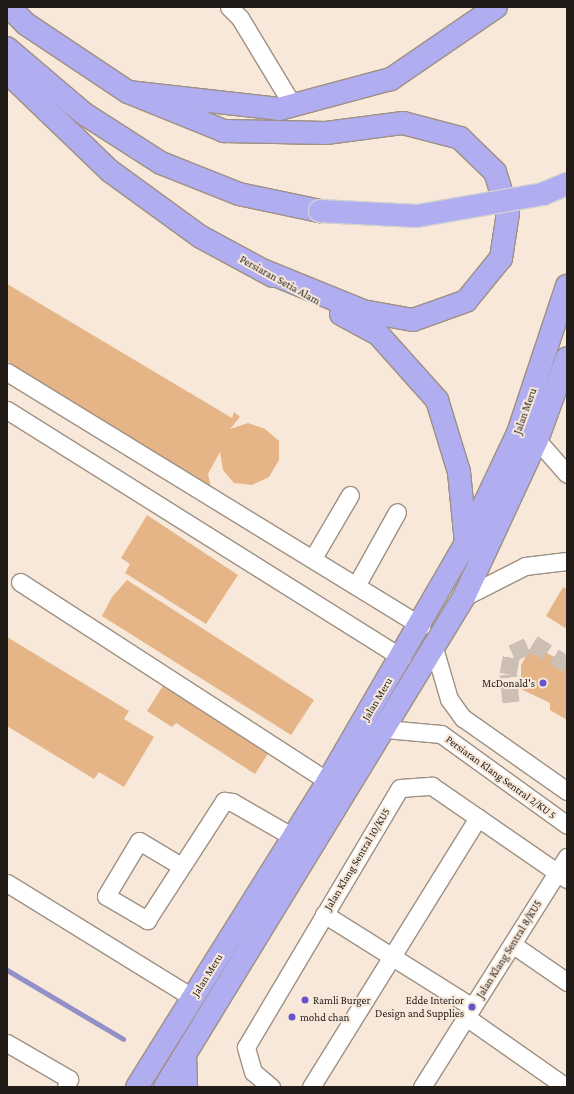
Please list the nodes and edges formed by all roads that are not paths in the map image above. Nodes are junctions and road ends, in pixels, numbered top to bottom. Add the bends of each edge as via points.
1 (8, 7) edge
2 (229, 7) edge
3 (496, 7) edge
4 (7, 48) edge
5 (7, 72) edge
6 (128, 92) junction
7 (293, 106) junction
8 (567, 184) edge
9 (260, 269) junction
10 (567, 286) edge
11 (567, 358) edge
12 (7, 372) edge
13 (7, 410) edge
14 (537, 440) junction
15 (567, 474) edge
16 (350, 495) dead end
17 (397, 512) dead end
18 (466, 543) junction
19 (314, 558) junction
20 (567, 561) edge
21 (20, 582) dead end
22 (356, 584) junction
23 (464, 598) junction
24 (421, 626) junction
25 (434, 648) junction
26 (402, 658) junction
27 (385, 729) junction
28 (328, 781) junction
29 (567, 791) edge
30 (478, 818) junction
31 (567, 825) edge
32 (293, 837) junction
33 (567, 857) edge
34 (180, 866) junction
35 (562, 876) edge
36 (7, 883) edge
37 (324, 914) junction
38 (512, 944) junction
39 (392, 957) junction
40 (567, 982) edge
41 (192, 998) junction
42 (469, 1012) junction
43 (7, 1043) edge
44 (185, 1055) junction
45 (66, 1087) edge
46 (137, 1087) edge
47 (165, 1087) edge
48 (186, 1087) edge
49 (271, 1087) edge
50 (311, 1087) edge
51 (422, 1087) edge
52 (566, 1087) edge

1 - 6 highway via 26,24
2 - 7 street via 240,18
3 - 7 highway via 391,79
4 - 8 highway, bridge via 83,113 161,163 239,194 320,211 417,216 543,194
5 - 9 highway, Persiaran Setia Alam via 110,171 201,237
6 - 7 highway via 279,108
6 - 9 highway via 224,131 326,133 403,123 460,138 495,172 508,213 501,258 466,301 413,320 363,311
9 - 18 highway, Persiaran Setia Alam via 378,334 437,400 459,472
10 - 18 highway, Jalan Meru via 518,432
11 - 14 highway, Jalan Meru
12 - 19 street
13 - 26 street
14 - 15 street
14 - 23 highway, Jalan Meru
16 - 19 street
17 - 22 street
18 - 24 highway, Jalan Meru
19 - 22 street
20 - 23 street via 525,566
21 - 28 street
22 - 24 street
23 - 25 highway, Jalan Meru
24 - 26 highway, Jalan Meru
25 - 27 highway, Jalan Meru
25 - 29 street via 449,699 462,718
26 - 28 highway, Jalan Meru
27 - 31 street, Persiaran Klang Sentral 2/KU 5 via 441,734
27 - 44 highway, Jalan Meru
28 - 32 highway, Jalan Meru
30 - 35 street, Jalan Klang Sentral 10/KU5
30 - 37 street, Jalan Klang Sentral 10/KU5 via 432,786 400,788
30 - 39 street
32 - 34 street via 232,802 224,802
32 - 41 highway, Jalan Meru
33 - 35 street, Jalan Klang Sentral 8/KU5
34 - 34 street via 147,920 105,892 139,841
35 - 38 street, Jalan Klang Sentral 8/KU5
36 - 41 street
37 - 39 street
37 - 49 street, Jalan Klang Sentral 10/KU5 via 246,1047 253,1072
38 - 40 street
38 - 42 street, Jalan Klang Sentral 8/KU5
39 - 42 street
39 - 50 street
41 - 46 highway, Jalan Meru
42 - 51 street, Jalan Klang Sentral 8/KU5
42 - 52 street
43 - 45 street via 69,1079
44 - 47 highway, Jalan Meru
44 - 48 highway

